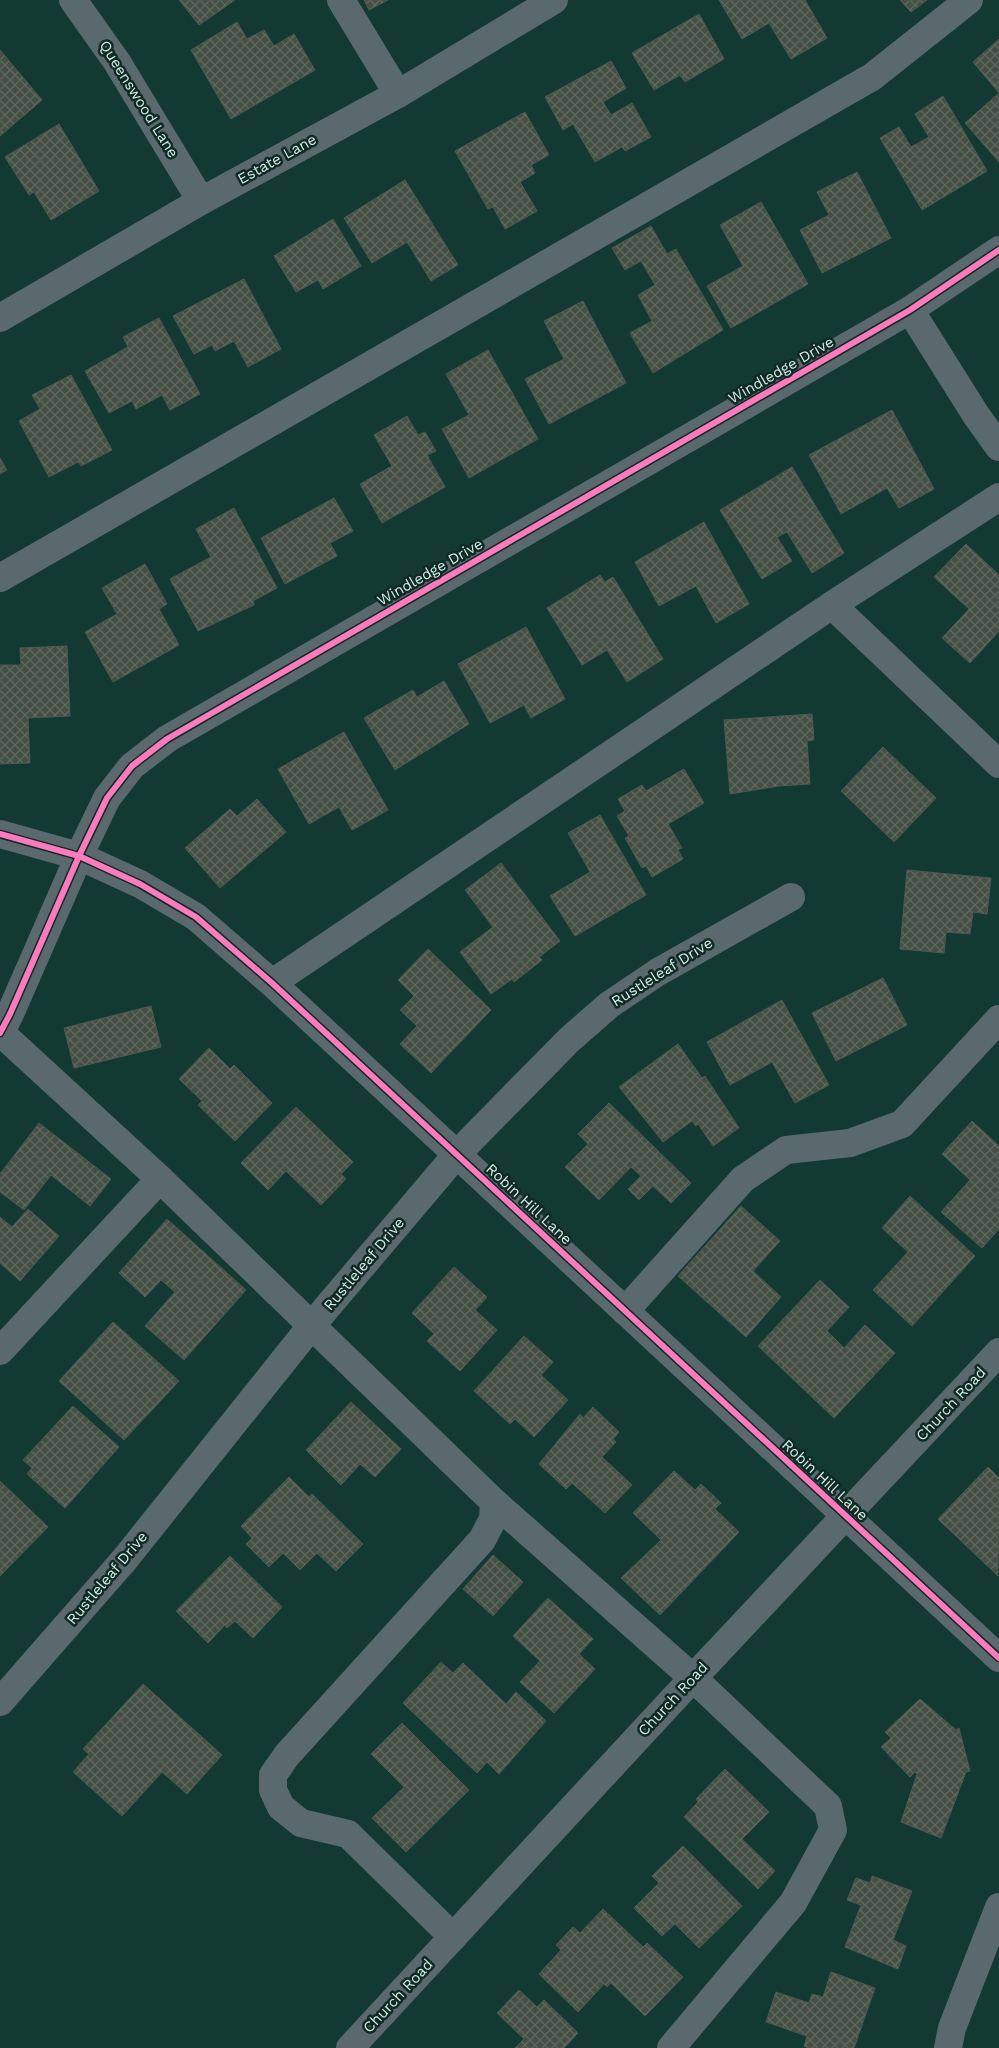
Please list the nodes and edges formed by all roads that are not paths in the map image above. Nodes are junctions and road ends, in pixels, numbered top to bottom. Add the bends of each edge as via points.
1 (73, 0) edge
2 (341, 0) edge
3 (554, 0) edge
4 (969, 0) edge
5 (398, 94) junction
6 (201, 201) junction
7 (999, 250) edge
8 (910, 310) junction
9 (0, 318) edge
10 (999, 447) edge
11 (999, 497) edge
12 (0, 578) edge
13 (832, 605) junction
14 (999, 764) edge
15 (0, 834) edge
16 (79, 856) junction
17 (790, 897) dead end
18 (272, 983) junction
19 (999, 1019) edge
20 (0, 1032) edge
21 (457, 1154) junction
22 (160, 1179) junction
23 (625, 1311) junction
24 (312, 1325) junction
25 (0, 1351) edge
26 (999, 1352) edge
27 (494, 1502) junction
28 (846, 1517) junction
29 (999, 1658) edge
30 (693, 1678) junction
31 (0, 1702) edge
32 (999, 1907) edge
33 (453, 1937) junction
34 (350, 2048) edge
35 (671, 2048) edge
36 (948, 2048) edge

1 - 6 street, Queenswood Lane via 117,62
2 - 5 street
3 - 5 street, Estate Lane
4 - 12 street via 872,77
5 - 6 street, Estate Lane
6 - 9 street, Estate Lane
7 - 8 street, Windledge Drive
8 - 10 street
8 - 16 street, Windledge Drive via 167,739 132,766 107,798
11 - 13 street
13 - 14 street
13 - 18 street
15 - 16 street, Robin Hill Lane
16 - 18 street, Robin Hill Lane via 140,884 196,917
16 - 20 street, Windledge Drive
17 - 21 street, Rustleleaf Drive via 658,972 609,1005
18 - 21 street, Robin Hill Lane
19 - 23 street via 902,1124 850,1142 786,1150 743,1179
20 - 22 street
21 - 23 street, Robin Hill Lane
21 - 24 street, Rustleleaf Drive
22 - 24 street
22 - 25 street
23 - 28 street, Robin Hill Lane
24 - 27 street
24 - 31 street, Rustleleaf Drive via 125,1559
26 - 28 street, Church Road
27 - 30 street
27 - 33 street via 493,1518 482,1540 287,1755 273,1775 273,1790 281,1807 301,1823 348,1834
28 - 29 street, Robin Hill Lane
28 - 30 street, Church Road
30 - 33 street, Church Road
30 - 35 street via 828,1806 833,1830 793,1903
32 - 36 street via 952,2028
33 - 34 street, Church Road

